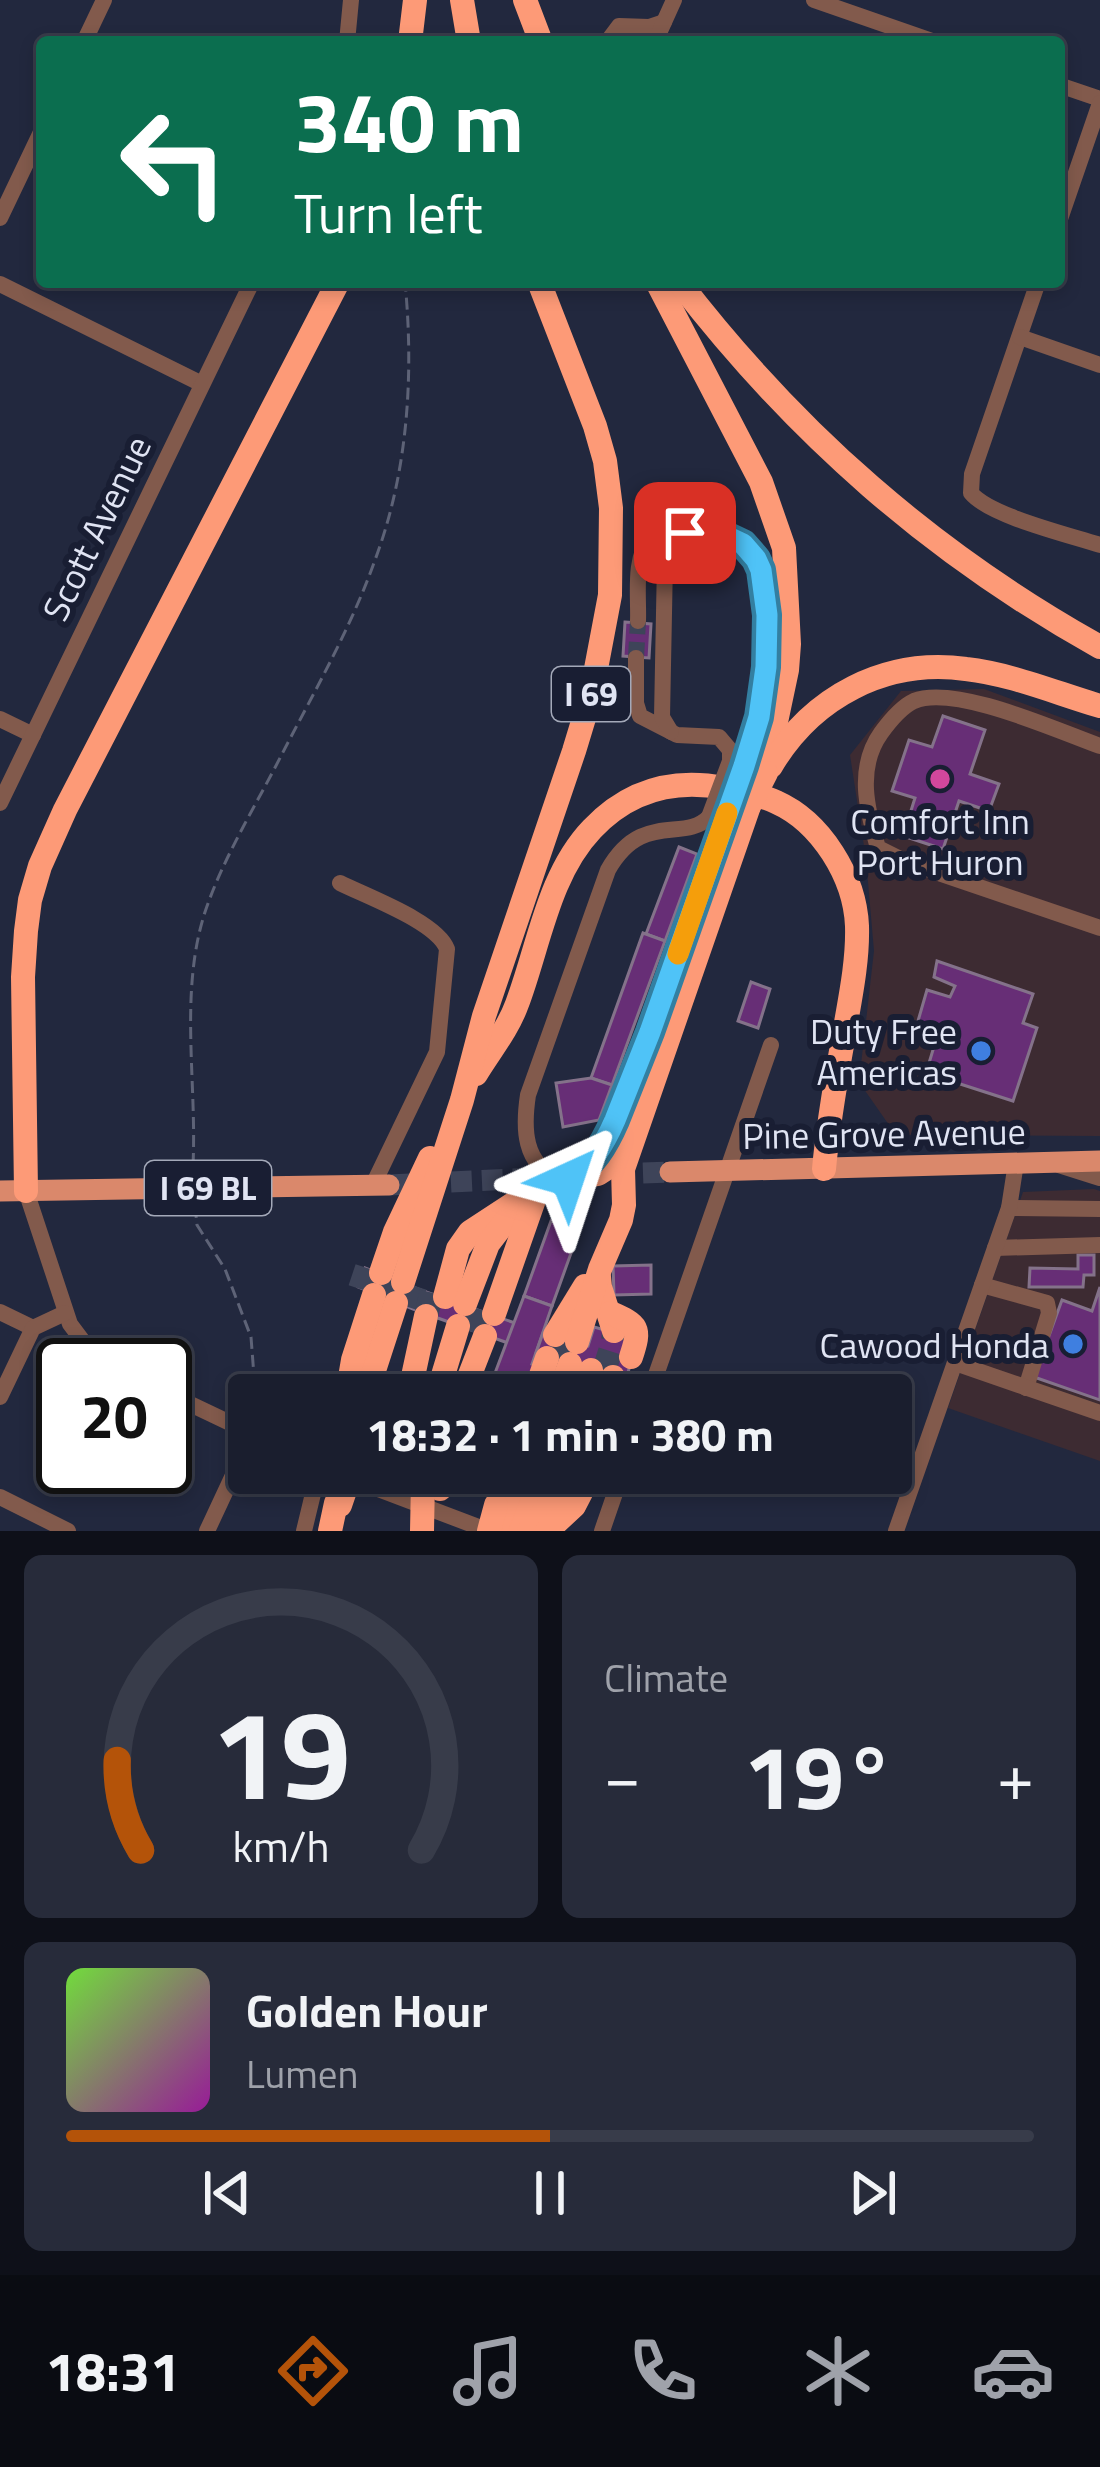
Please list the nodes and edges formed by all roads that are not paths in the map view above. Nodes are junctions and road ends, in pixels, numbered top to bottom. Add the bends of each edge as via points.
1 (104, 0) edge
2 (350, 0) edge
3 (415, 0) edge
4 (462, 0) edge
5 (525, 0) edge
6 (674, 0) edge
7 (814, 0) edge
8 (664, 22) junction
9 (87, 36) edge
10 (347, 36) edge
11 (411, 36) edge
12 (468, 36) edge
13 (539, 36) edge
14 (612, 36) edge
15 (658, 36) edge
16 (917, 36) edge
17 (1065, 87) edge
18 (1100, 101) edge
19 (36, 143) edge
20 (1065, 204) edge
21 (0, 218) edge
22 (0, 284) edge
23 (249, 288) edge
24 (335, 288) edge
25 (541, 288) edge
26 (660, 288) edge
27 (684, 288) edge
28 (1036, 288) edge
29 (1020, 337) junction
30 (1100, 365) edge
31 (202, 384) junction
32 (685, 533) junction
33 (1100, 545) edge
34 (638, 621) tunnel mouth
35 (1100, 647) edge
36 (636, 658) tunnel mouth
37 (1100, 706) edge
38 (0, 719) edge
39 (671, 732) junction
40 (33, 735) junction
41 (1100, 746) edge
42 (750, 768) junction
43 (0, 803) edge
44 (732, 816) junction
45 (690, 826) junction
46 (713, 853) junction
47 (340, 883) dead end
48 (1100, 928) edge
49 (771, 1045) dead end
50 (445, 1135) junction
51 (635, 1136) junction
52 (1100, 1161) edge
53 (1053, 1162) junction
54 (1016, 1163) junction
55 (727, 1169) junction
56 (824, 1169) junction
57 (670, 1172) tunnel mouth
58 (1100, 1178) edge
59 (381, 1185) joint
60 (547, 1186) junction
61 (13, 1191) edge
62 (1009, 1208) junction
63 (1100, 1209) edge
64 (1100, 1244) edge
65 (995, 1248) junction
66 (982, 1286) junction
67 (424, 1301) junction
68 (0, 1312) edge
69 (65, 1313) junction
70 (33, 1328) junction
71 (78, 1338) edge
72 (595, 1340) edge
73 (956, 1363) junction
74 (353, 1374) edge
75 (368, 1374) edge
76 (389, 1374) edge
77 (412, 1374) edge
78 (423, 1374) edge
79 (434, 1374) edge
80 (443, 1374) edge
81 (454, 1374) edge
82 (557, 1374) edge
83 (565, 1374) edge
84 (572, 1374) edge
85 (580, 1374) edge
86 (587, 1374) edge
87 (656, 1374) edge
88 (1026, 1388) junction
89 (0, 1397) edge
90 (192, 1406) edge
91 (1100, 1413) edge
92 (228, 1426) edge
93 (228, 1484) edge
94 (313, 1494) edge
95 (338, 1494) edge
96 (338, 1494) edge
97 (415, 1494) edge
98 (428, 1494) edge
99 (512, 1494) edge
100 (519, 1494) edge
101 (526, 1494) edge
102 (533, 1494) edge
103 (540, 1494) edge
104 (556, 1494) edge
105 (570, 1494) edge
106 (581, 1494) edge
107 (615, 1494) edge
108 (0, 1497) edge
109 (520, 1524) edge
110 (68, 1531) edge
111 (207, 1531) edge
112 (304, 1531) edge
113 (330, 1531) edge
114 (427, 1531) edge
115 (602, 1531) edge
116 (896, 1531) edge

1 - 9 street
2 - 10 street
3 - 11 highway
4 - 12 highway
5 - 13 highway
6 - 8 street
7 - 16 street
8 - 14 street via 619,26
8 - 15 street
17 - 18 street
18 - 20 street
19 - 21 street
22 - 31 street
23 - 31 street, Scott Avenue
24 - 61 highway via 40,866 23,960
25 - 50 highway, I 69 via 605,461 610,595 591,695
26 - 42 highway, I 69 via 750,460 786,561 787,670 776,722
27 - 35 highway via 845,464 923,532
28 - 29 street
29 - 30 street
29 - 33 street via 971,493 997,510
31 - 40 street, Scott Avenue
32 - 34 street via 658,533 644,548
32 - 39 street via 665,561 662,717
32 - 42 street via 733,538 761,570 766,667
36 - 39 street via 637,710
37 - 42 highway via 980,671 898,671 818,708
38 - 40 street
39 - 42 street via 718,737
40 - 43 street, Scott Avenue
41 - 48 street via 981,704 915,701 873,743 864,787 878,848
42 - 44 highway, I 69, bridge
42 - 44 street, bridge
44 - 45 street
44 - 46 street
44 - 51 highway, I 69
45 - 46 street via 708,833
45 - 60 street via 641,836 608,870 528,1095 527,1145
46 - 60 street via 676,931 606,1139 585,1169
47 - 59 street via 429,928 448,956 437,1052
49 - 55 street
50 - 56 highway via 513,1015 573,853 626,802 699,783 790,809 831,851 848,885 857,922 853,986
50 - 67 highway, I 69
50 - 67 highway via 398,1200
51 - 60 highway, I 69 via 607,1169
51 - 72 highway, I 69
52 - 53 main road, Pine Grove Avenue
53 - 54 main road, Pine Grove Avenue
53 - 58 street
54 - 56 main road, Pine Grove Avenue
54 - 62 street
55 - 56 main road, Pine Grove Avenue
55 - 57 main road, Pine Grove Avenue
55 - 87 street
59 - 61 main road, I 69 BL
60 - 67 highway, I 69
60 - 67 highway, I 69 via 470,1232
61 - 69 street
62 - 63 street
62 - 65 street
64 - 65 street
65 - 66 street
66 - 73 street
66 - 88 street via 1047,1303
67 - 74 highway via 350,1324
67 - 75 highway, I 69
67 - 76 highway
67 - 77 highway, I 69
67 - 78 highway, I 69
67 - 79 highway, I 69
67 - 80 highway, I 69
67 - 81 highway, I 69
68 - 70 street
69 - 70 street
69 - 71 street
70 - 89 street
72 - 82 highway, I 69
72 - 83 highway, I 69
72 - 84 highway, I 69
72 - 85 highway, I 69
72 - 86 highway, I 69
73 - 88 street
73 - 116 street
88 - 91 street
90 - 92 street
93 - 111 street
94 - 112 street
95 - 113 highway, bridge
96 - 113 highway, bridge
97 - 109 street
98 - 114 highway
99 - 109 highway
100 - 109 highway
101 - 109 highway
102 - 109 highway
103 - 109 highway
104 - 109 highway
105 - 109 highway
106 - 109 highway
107 - 115 street
108 - 110 street

